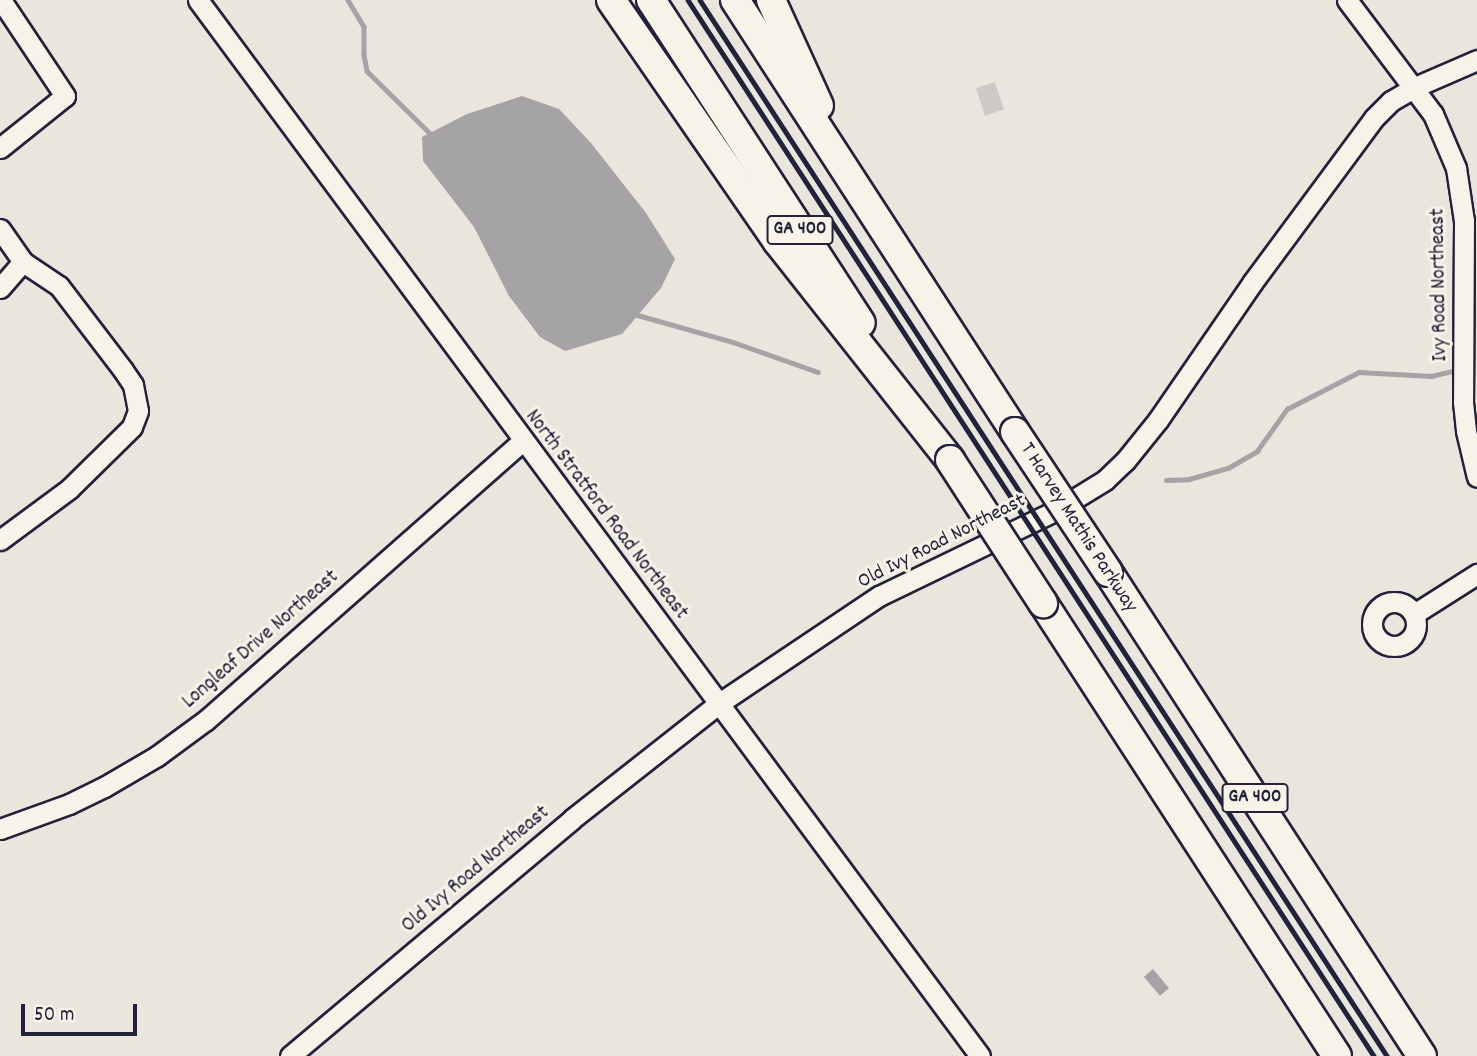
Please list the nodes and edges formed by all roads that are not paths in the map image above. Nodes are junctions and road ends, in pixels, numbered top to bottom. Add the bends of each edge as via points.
1 (1, 0) edge
2 (198, 0) edge
3 (611, 0) edge
4 (650, 0) edge
5 (735, 0) edge
6 (771, 0) edge
7 (1347, 0) edge
8 (1477, 60) edge
9 (1415, 87) junction
10 (0, 148) edge
11 (843, 167) junction
12 (0, 229) edge
13 (23, 262) junction
14 (0, 288) edge
15 (523, 441) junction
16 (950, 460) junction
17 (1477, 477) edge
18 (0, 540) edge
19 (1477, 574) edge
20 (1413, 614) dead end
21 (718, 704) junction
22 (0, 829) edge
23 (290, 1056) edge
24 (980, 1056) edge
25 (1337, 1056) edge
26 (1422, 1056) edge

1 - 10 street via 65,96
2 - 15 street, North Stratford Road Northeast
3 - 16 highway via 778,242
4 - 16 highway, GA 400
5 - 11 highway, T Harvey Mathis Parkway / GA 400
6 - 11 highway
7 - 9 street, Ivy Road Northeast
8 - 9 street, Old Ivy Road Northeast
9 - 17 street, Ivy Road Northeast via 1446,141 1462,197 1466,288 1463,402
9 - 21 street, Old Ivy Road Northeast via 1374,118 1252,283 1151,431 1105,480 1053,512 879,596
11 - 26 highway, T Harvey Mathis Parkway / GA 400, bridge
12 - 13 street
13 - 14 street
13 - 18 street via 59,286 133,385 138,411 132,427 69,489
15 - 21 street, North Stratford Road Northeast
15 - 22 street, Longleaf Drive Northeast via 157,757 69,804
16 - 25 highway, GA 400, bridge
19 - 20 street
21 - 23 street, Old Ivy Road Northeast via 572,819
21 - 24 street, North Stratford Road Northeast

